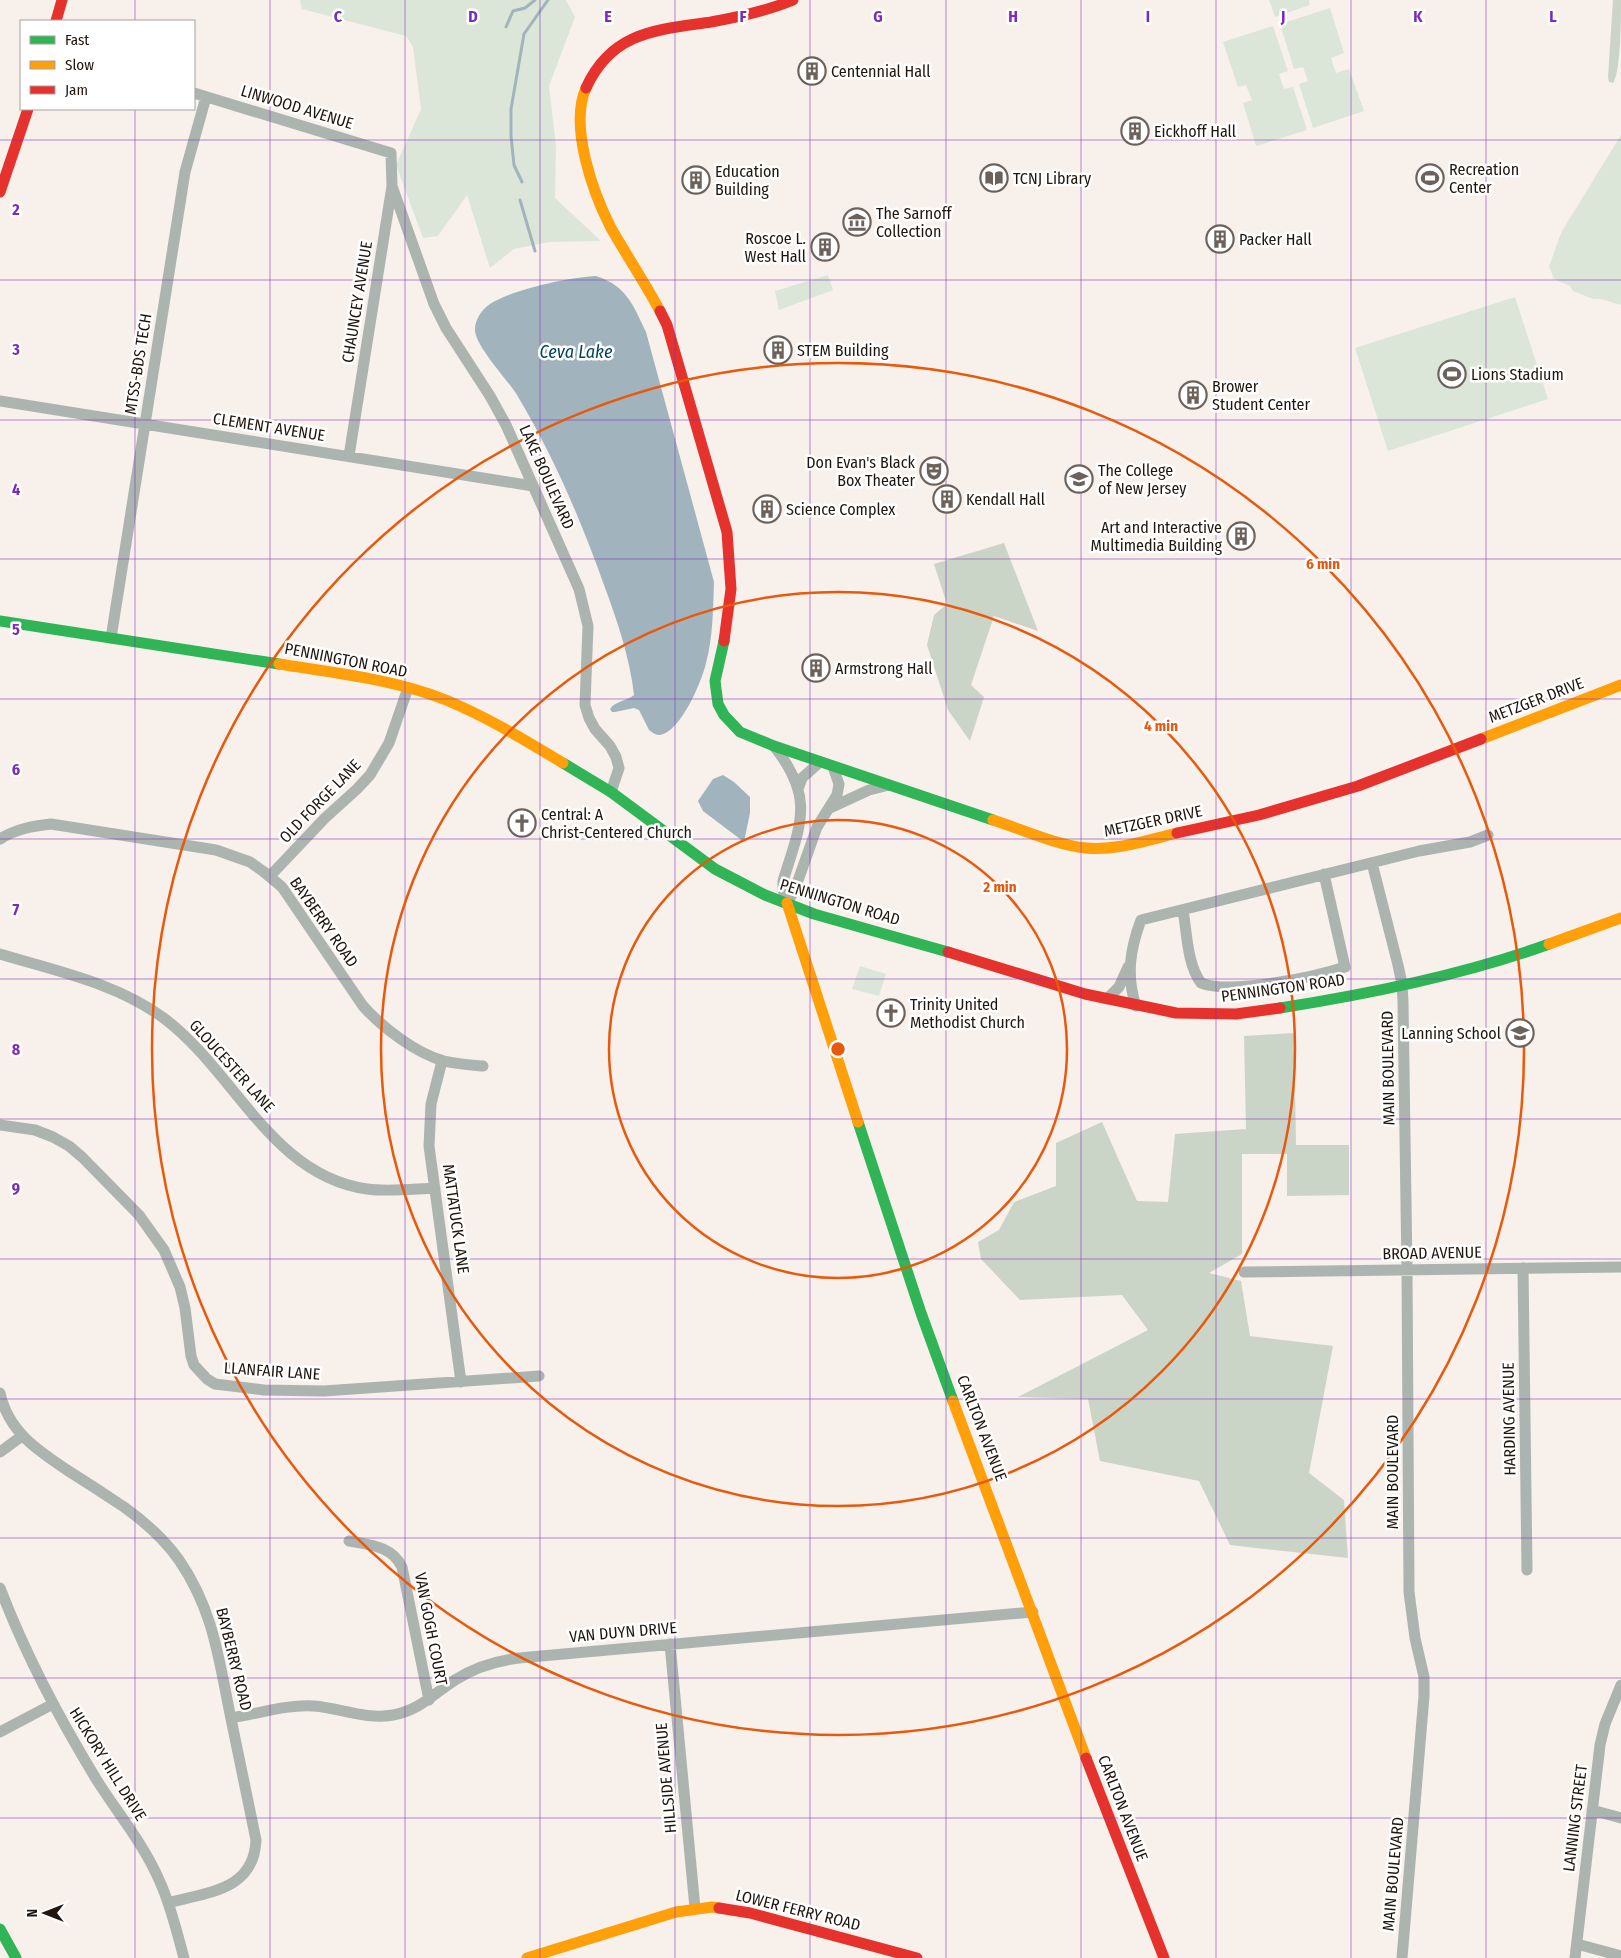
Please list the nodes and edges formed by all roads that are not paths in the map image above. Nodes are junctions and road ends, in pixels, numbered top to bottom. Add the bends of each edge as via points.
1 (62, 0) edge
2 (793, 0) edge
3 (56, 20) edge
4 (195, 93) edge
5 (206, 97) junction
6 (28, 110) edge
7 (391, 153) joint
8 (392, 186) junction
9 (0, 192) edge
10 (0, 401) edge
11 (145, 424) junction
12 (349, 456) junction
13 (533, 486) junction
14 (0, 621) edge
15 (111, 638) junction
16 (1621, 685) edge
17 (408, 688) junction
18 (774, 746) junction
19 (820, 762) junction
20 (833, 767) junction
21 (889, 785) junction
22 (798, 789) junction
23 (612, 792) junction
24 (830, 808) junction
25 (1488, 835) dead end
26 (0, 839) edge
27 (1372, 863) junction
28 (1324, 874) junction
29 (270, 876) junction
30 (787, 903) junction
31 (1183, 910) junction
32 (1621, 918) edge
33 (0, 954) edge
34 (1130, 963) junction
35 (1402, 984) junction
36 (1107, 999) junction
37 (1136, 1006) junction
38 (442, 1061) junction
39 (483, 1066) dead end
40 (0, 1125) edge
41 (435, 1188) junction
42 (1621, 1267) edge
43 (1523, 1268) junction
44 (1407, 1270) junction
45 (1244, 1272) dead end
46 (539, 1376) dead end
47 (461, 1382) junction
48 (0, 1392) edge
49 (22, 1436) junction
50 (0, 1452) edge
51 (349, 1541) dead end
52 (1527, 1570) dead end
53 (0, 1588) edge
54 (1033, 1612) junction
55 (670, 1644) junction
56 (1621, 1684) edge
57 (429, 1700) junction
58 (53, 1704) junction
59 (231, 1718) junction
60 (0, 1732) edge
61 (1592, 1810) junction
62 (1621, 1818) edge
63 (168, 1904) junction
64 (695, 1908) junction
65 (0, 1929) edge
66 (1577, 1944) junction
67 (1621, 1956) edge
68 (16, 1958) edge
69 (184, 1958) edge
70 (526, 1958) edge
71 (917, 1958) edge
72 (1164, 1958) edge
73 (1402, 1958) edge
74 (1575, 1958) edge

1 - 3 street
2 - 18 street, METZGER DRIVE via 751,15 646,33 624,43 595,71 583,95 579,127 585,160 609,224 667,325 723,516 730,554 731,589 715,681 716,692 724,715 740,732
4 - 5 street, LINWOOD AVENUE
5 - 7 street, LINWOOD AVENUE
5 - 11 street, MTSS-BDS TECH via 186,172
6 - 9 street
7 - 8 street, CHAUNCEY AVENUE
8 - 12 street, CHAUNCEY AVENUE
8 - 13 street, LAKE BOULEVARD via 434,304 506,425
10 - 11 street, CLEMENT AVENUE
11 - 12 street, CLEMENT AVENUE
11 - 15 street, MTSS-BDS TECH
12 - 13 street, CLEMENT AVENUE
13 - 23 street, LAKE BOULEVARD via 585,608 588,641 586,704 595,729 616,757 619,768
14 - 15 street, PENNINGTON ROAD
15 - 17 street, PENNINGTON ROAD via 344,674
16 - 21 street, METZGER DRIVE via 1350,789 1260,815 1111,848 1072,845
17 - 23 street, PENNINGTON ROAD via 445,700 500,725
17 - 29 street, OLD FORGE LANE via 389,743 370,775
18 - 19 street, METZGER DRIVE
18 - 22 street via 788,764
19 - 20 street, METZGER DRIVE
19 - 22 street via 802,778
20 - 21 street, METZGER DRIVE
20 - 24 street via 839,784
21 - 24 street via 869,790
22 - 30 street via 801,820 782,886
23 - 30 street, PENNINGTON ROAD via 715,868 748,887
24 - 30 street via 817,828 797,886
25 - 27 street via 1470,842
26 - 29 street, BAYBERRY ROAD via 19,829 66,826 216,850 250,862
27 - 28 street
27 - 35 street, MAIN BOULEVARD
28 - 31 street
28 - 31 street via 1345,967 1322,975 1267,984 1215,987 1201,984 1192,965
29 - 38 street, BAYBERRY ROAD via 292,901 375,1020 396,1036
30 - 36 street, PENNINGTON ROAD via 814,914
30 - 54 street, CARLTON AVENUE via 918,1305
31 - 34 street via 1142,920
32 - 35 street, PENNINGTON ROAD via 1521,954 1439,978
33 - 41 street, GLOUCESTER LANE via 93,982 142,1004 164,1018 201,1051 278,1142 311,1169 365,1189
34 - 36 street via 1119,987
34 - 37 street via 1130,988
35 - 37 street, PENNINGTON ROAD via 1241,1014 1176,1013
35 - 44 street, MAIN BOULEVARD
36 - 37 street, PENNINGTON ROAD
38 - 39 street, BAYBERRY ROAD
38 - 41 street, MATTATUCK LANE via 434,1085 429,1126
40 - 47 street, LLANFAIR LANE via 35,1130 69,1146 139,1214 172,1266 185,1308 191,1356 206,1379 225,1386 294,1392
41 - 47 street, MATTATUCK LANE
42 - 43 street, BROAD AVENUE
43 - 44 street, BROAD AVENUE
43 - 52 street, HARDING AVENUE
44 - 45 street, BROAD AVENUE
44 - 73 street, MAIN BOULEVARD via 1409,1592 1424,1678 1424,1696
46 - 47 street, LLANFAIR LANE
48 - 49 street, BAYBERRY ROAD via 6,1410
49 - 50 street
49 - 59 street, BAYBERRY ROAD via 139,1518 177,1558 207,1612
51 - 57 street, VAN GOGH COURT via 386,1550 402,1567
53 - 58 street, HICKORY HILL DRIVE
54 - 55 street, VAN DUYN DRIVE
54 - 72 street, CARLTON AVENUE via 1112,1828
55 - 57 street, VAN DUYN DRIVE via 501,1660 469,1672
55 - 64 street, HILLSIDE AVENUE
56 - 61 street, LANNING STREET via 1604,1731
57 - 59 street, VAN DUYN DRIVE via 392,1715 365,1715 297,1706
58 - 60 street
58 - 63 street, HICKORY HILL DRIVE via 149,1859
59 - 63 street, BAYBERRY ROAD via 256,1840 252,1861 247,1871 232,1885
61 - 62 street
61 - 66 street, LANNING STREET
63 - 69 street, HICKORY HILL DRIVE
64 - 70 street, LOWER FERRY ROAD
64 - 71 street, LOWER FERRY ROAD via 750,1913
65 - 68 street
66 - 67 street
66 - 74 street, LANNING STREET

